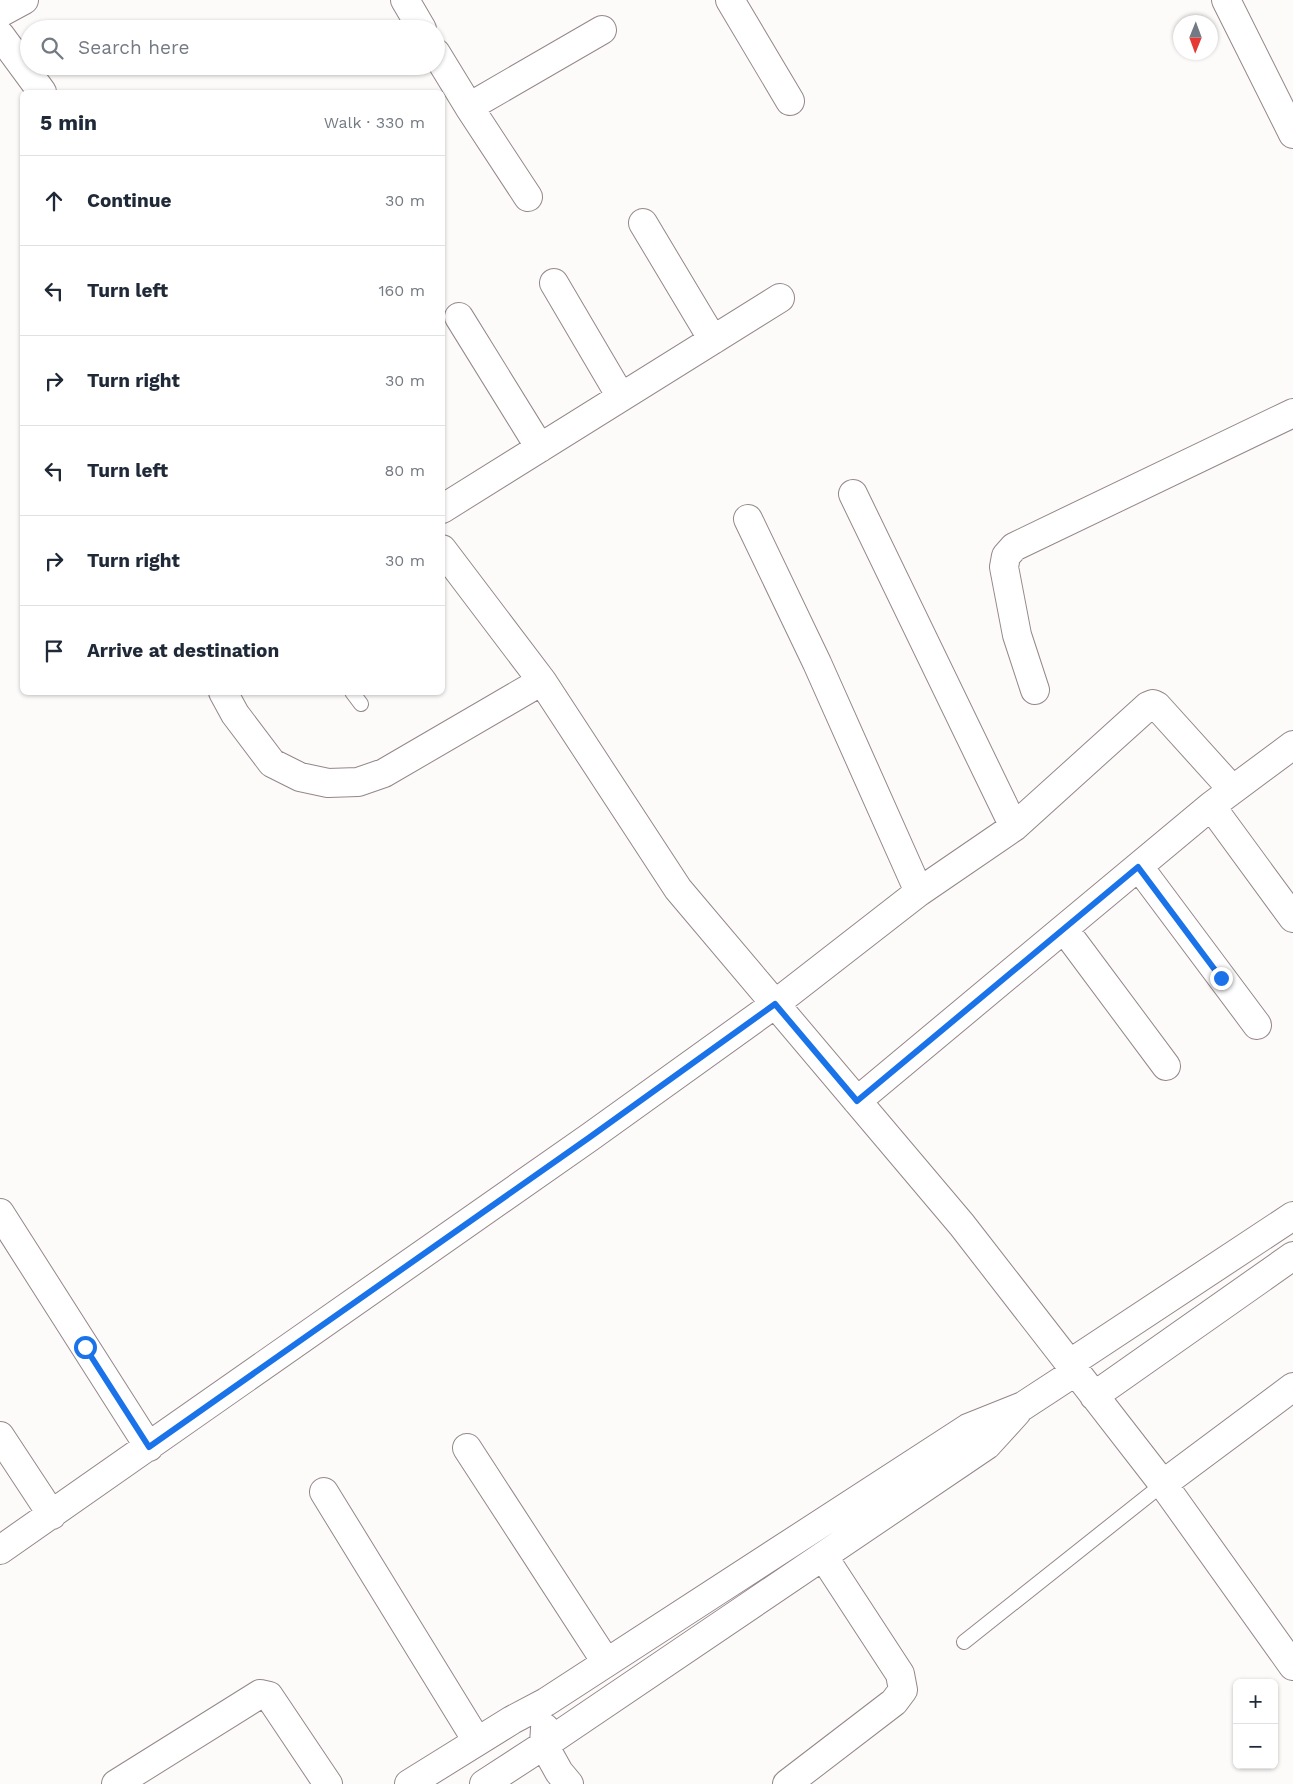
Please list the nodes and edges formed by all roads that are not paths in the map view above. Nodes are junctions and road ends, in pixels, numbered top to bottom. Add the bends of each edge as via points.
1 (24, 0) edge
2 (405, 0) edge
3 (730, 0) edge
4 (1226, 0) edge
5 (0, 13) edge
6 (417, 20) edge
7 (602, 30) dead end
8 (0, 35) edge
9 (20, 62) edge
10 (445, 67) edge
11 (29, 75) edge
12 (41, 90) edge
13 (790, 101) dead end
14 (469, 107) junction
15 (1293, 134) edge
16 (528, 197) dead end
17 (644, 224) dead end
18 (554, 283) dead end
19 (780, 298) dead end
20 (459, 317) dead end
21 (713, 340) junction
22 (621, 397) junction
23 (1293, 412) edge
24 (540, 448) junction
25 (854, 494) dead end
26 (445, 507) edge
27 (748, 519) dead end
28 (445, 553) edge
29 (542, 681) junction
30 (1036, 690) dead end
31 (225, 695) edge
32 (354, 695) edge
33 (361, 704) dead end
34 (1293, 745) edge
35 (1232, 790) junction
36 (1211, 806) junction
37 (1014, 827) junction
38 (1138, 867) junction
39 (919, 892) junction
40 (1293, 918) edge
41 (1064, 928) junction
42 (775, 1004) junction
43 (1257, 1025) dead end
44 (1166, 1066) dead end
45 (857, 1101) junction
46 (0, 1213) edge
47 (1293, 1216) edge
48 (1293, 1256) edge
49 (1072, 1368) junction
50 (1293, 1388) edge
51 (1094, 1396) junction
52 (1023, 1406) junction
53 (0, 1436) edge
54 (149, 1447) junction
55 (467, 1448) dead end
56 (1163, 1484) junction
57 (324, 1492) dead end
58 (52, 1515) junction
59 (0, 1550) edge
60 (823, 1556) junction
61 (964, 1642) dead end
62 (606, 1662) junction
63 (1293, 1666) edge
64 (546, 1702) junction
65 (477, 1741) junction
66 (544, 1746) junction
67 (116, 1784) edge
68 (328, 1784) edge
69 (409, 1784) edge
70 (484, 1784) edge
71 (569, 1784) edge
72 (788, 1784) edge

1 - 5 street
2 - 6 street
3 - 13 street
4 - 15 street
7 - 14 street
8 - 9 street
10 - 14 street
11 - 12 street
14 - 16 street
17 - 21 street
18 - 22 street
19 - 21 street
20 - 24 street
21 - 22 street
22 - 24 street
23 - 30 street via 1014,547 1006,556 1004,567 1017,635
24 - 26 street
25 - 37 street
27 - 39 street via 817,663
28 - 29 street
29 - 31 street via 384,773 358,782 338,783 300,777 272,763
29 - 42 street via 678,889
32 - 33 lane
34 - 35 street
35 - 36 street
35 - 37 street via 1153,704
36 - 38 street
36 - 40 street
37 - 39 street
38 - 41 street
38 - 43 street
39 - 42 street
41 - 44 street
41 - 45 street
42 - 45 street
42 - 54 street
45 - 49 street via 962,1225
46 - 54 street
47 - 49 street
48 - 51 street
49 - 51 street
49 - 52 street
50 - 56 street
51 - 56 street
52 - 60 street via 987,1445
52 - 62 street via 968,1428
53 - 58 street
54 - 58 street
55 - 62 street
56 - 61 lane
56 - 63 street
57 - 65 street
58 - 59 street
60 - 66 street
60 - 72 street via 900,1674 902,1690 894,1702
62 - 64 street
64 - 65 street
64 - 66 street
65 - 69 street
66 - 70 street
66 - 71 street
67 - 68 street via 255,1696 265,1694

